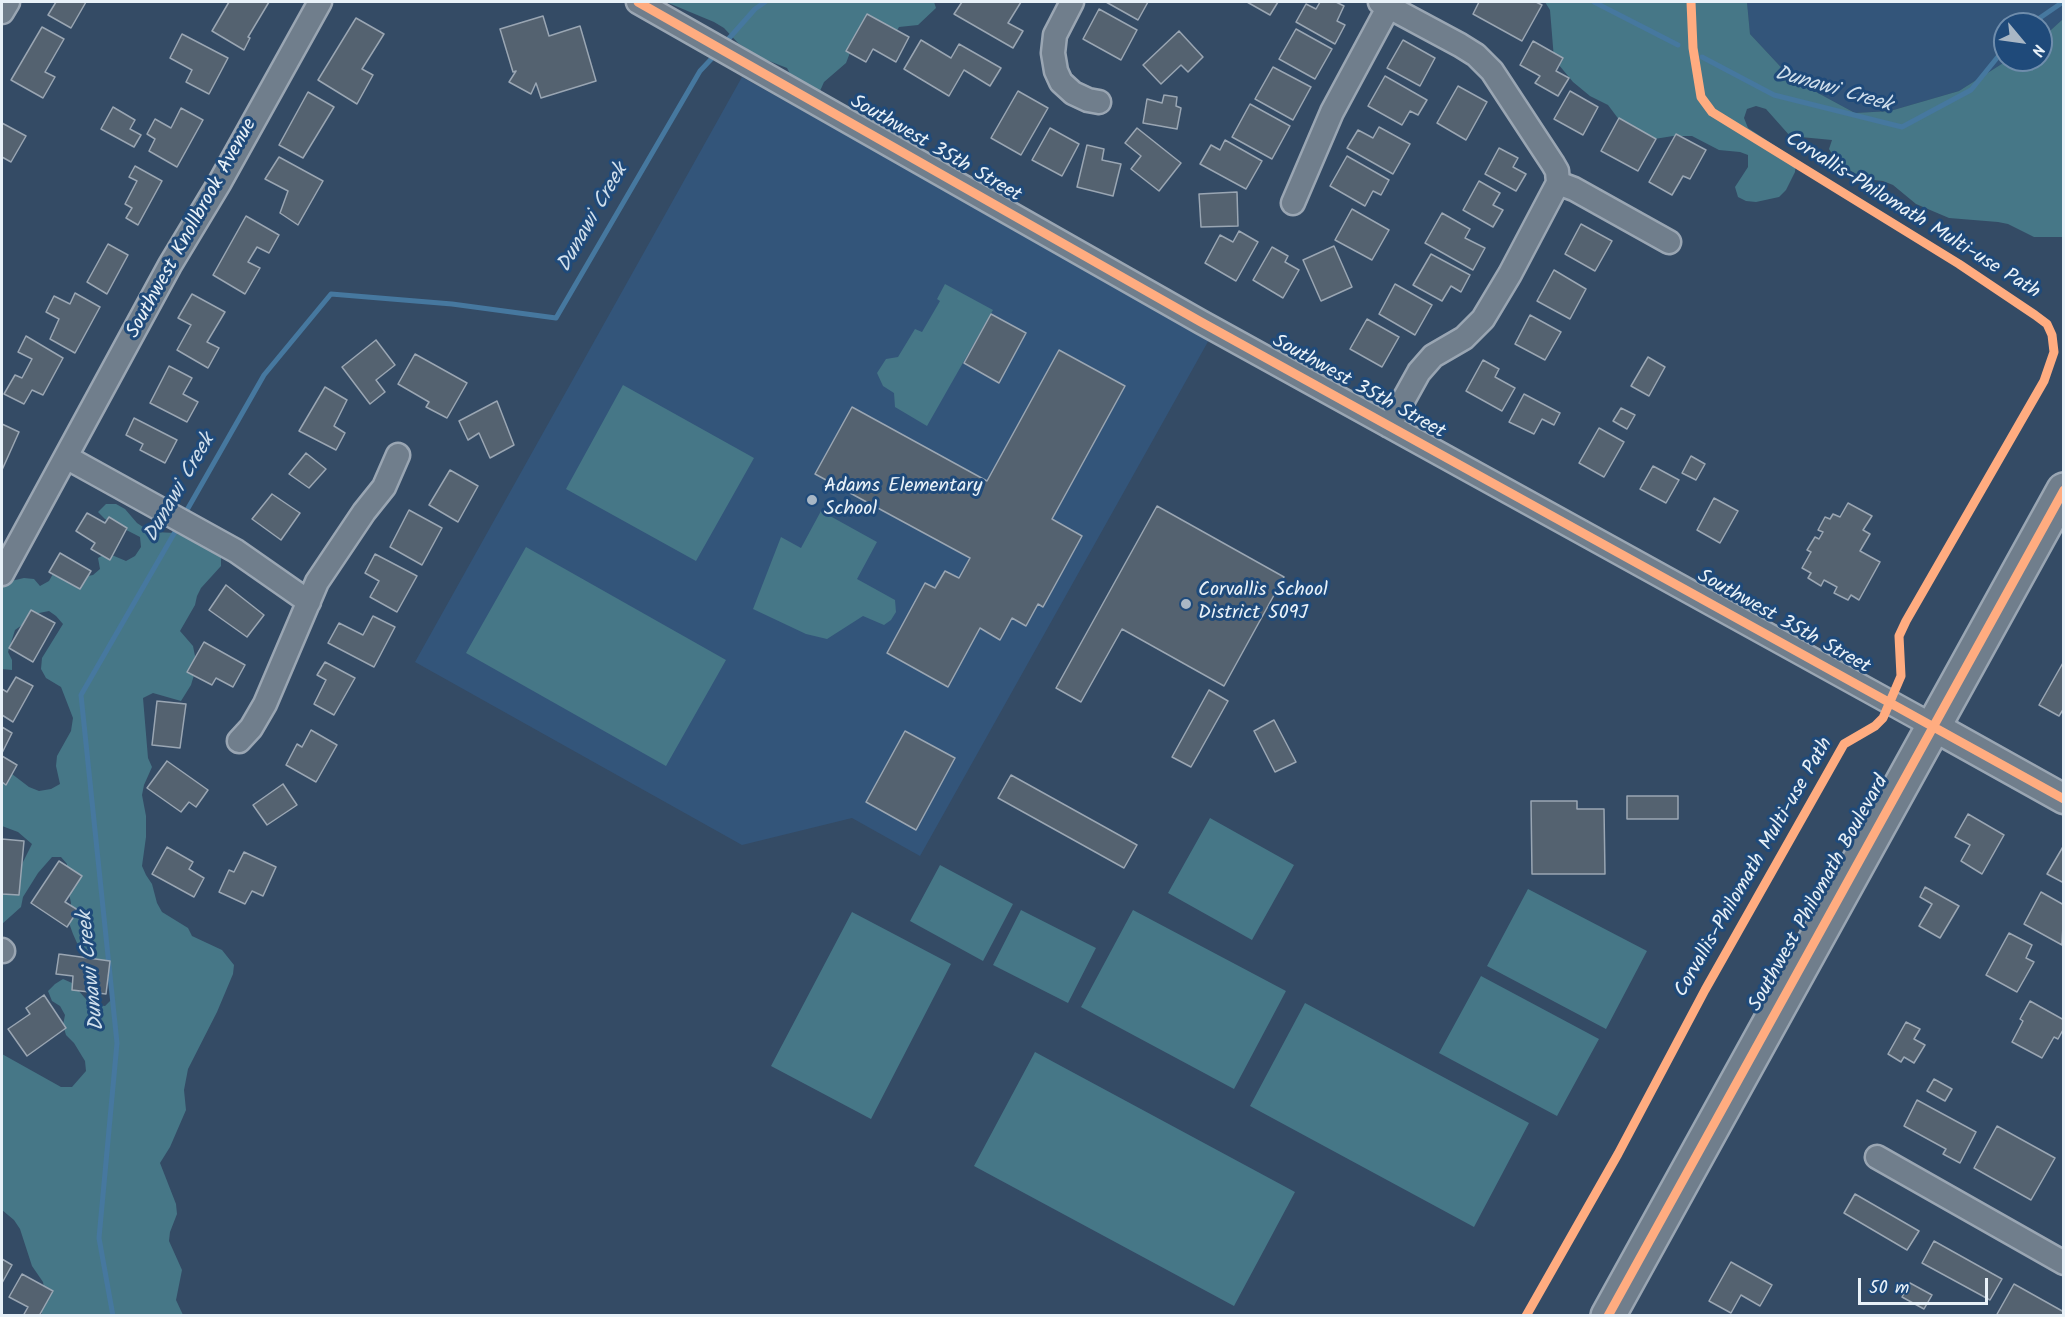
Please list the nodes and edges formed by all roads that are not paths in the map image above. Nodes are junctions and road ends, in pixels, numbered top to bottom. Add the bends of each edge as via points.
1 (8, 2) edge
2 (321, 2) edge
3 (638, 2) edge
4 (1072, 2) edge
5 (1385, 4) edge
6 (2, 12) edge
7 (1099, 102) dead end
8 (1558, 183) junction
9 (1293, 203) dead end
10 (1669, 242) dead end
11 (1389, 426) junction
12 (398, 455) dead end
13 (66, 457) junction
14 (2064, 490) edge
15 (2, 574) edge
16 (309, 602) junction
17 (1933, 726) junction
18 (239, 741) dead end
19 (2061, 791) edge
20 (1877, 1157) dead end
21 (2064, 1263) edge
22 (1608, 1316) edge

1 - 6 street
2 - 13 street, Southwest Knollbrook Avenue via 170,265
3 - 11 street, Southwest 35th Street
4 - 7 street via 1055,35 1056,71 1073,93
5 - 8 street via 1468,50 1492,71 1553,164
5 - 9 street
8 - 10 street
8 - 11 street via 1484,319 1464,338 1433,356 1419,372
11 - 17 street, Southwest 35th Street
12 - 16 street via 384,487 317,582
13 - 15 street, Southwest Knollbrook Avenue
13 - 16 street via 236,551
14 - 17 highway, Southwest Philomath Boulevard
16 - 18 street via 266,705
17 - 19 main road, Southwest 35th Street
17 - 22 highway, Southwest Philomath Boulevard
20 - 21 street

